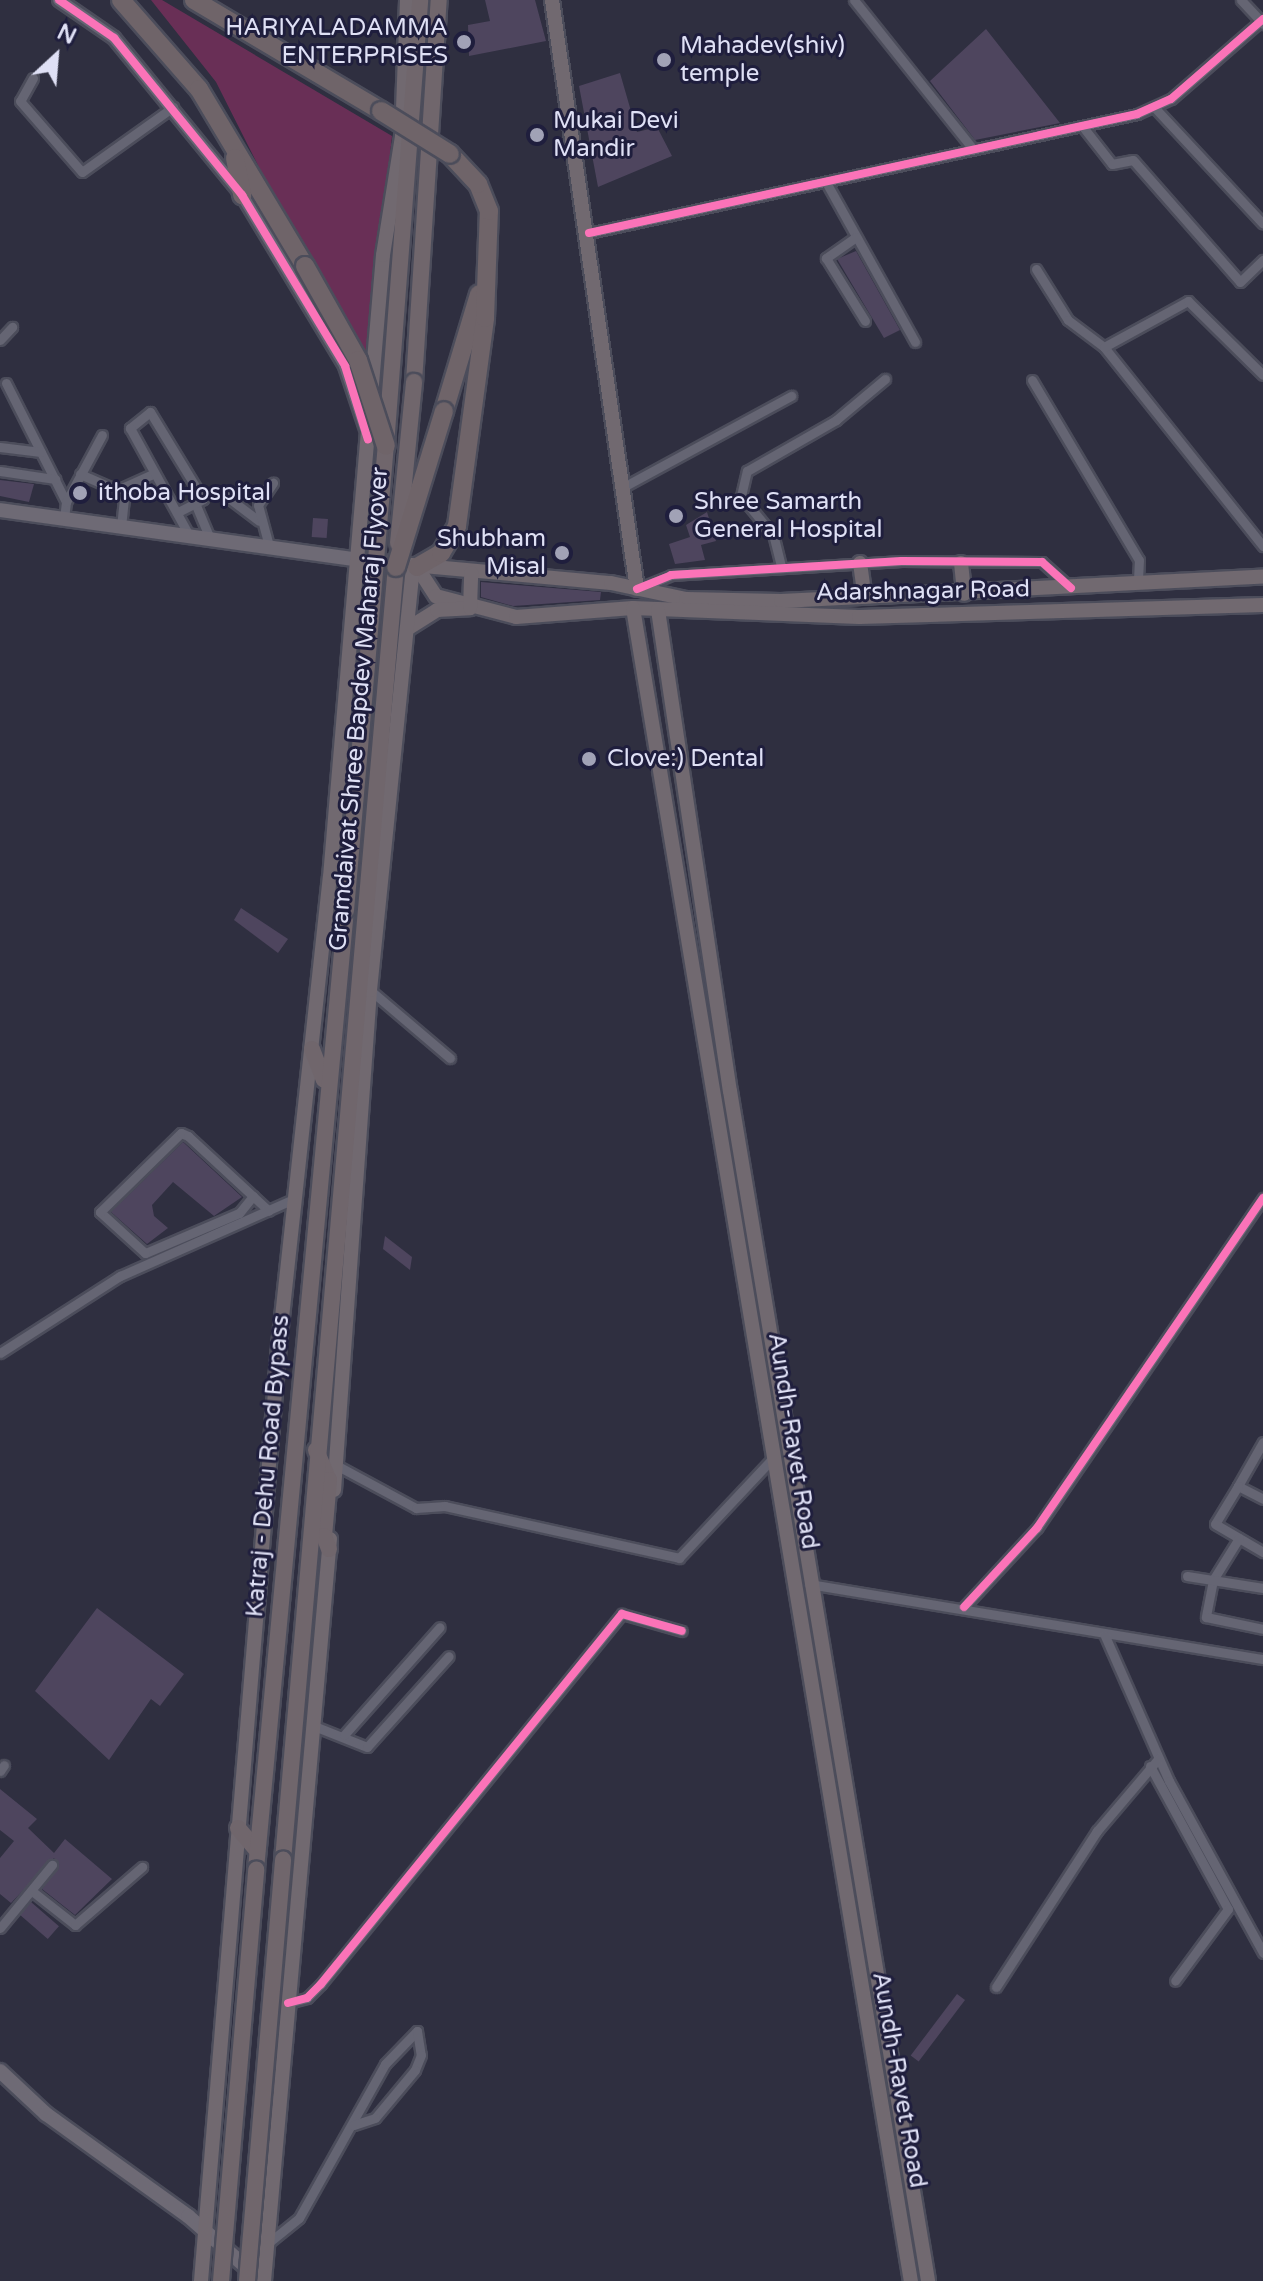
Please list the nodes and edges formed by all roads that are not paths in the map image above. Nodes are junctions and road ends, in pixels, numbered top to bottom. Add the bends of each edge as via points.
1 (59, 0) edge
2 (121, 0) edge
3 (194, 0) edge
4 (407, 0) edge
5 (420, 0) edge
6 (439, 0) edge
7 (552, 0) edge
8 (854, 0) edge
9 (1241, 0) edge
10 (1262, 21) edge
11 (33, 78) dead end
12 (173, 107) junction
13 (1155, 108) junction
14 (1083, 127) junction
15 (406, 135) junction
16 (232, 143) junction
17 (973, 149) junction
18 (826, 182) junction
19 (242, 195) junction
20 (1263, 224) edge
21 (589, 233) junction
22 (856, 237) junction
23 (489, 253) junction
24 (1263, 260) edge
25 (1036, 269) dead end
26 (865, 321) dead end
27 (12, 327) dead end
28 (0, 340) edge
29 (915, 342) dead end
30 (1104, 347) junction
31 (1263, 375) edge
32 (885, 379) dead end
33 (1032, 380) dead end
34 (6, 383) dead end
35 (791, 396) dead end
36 (102, 435) dead end
37 (377, 443) junction
38 (0, 447) edge
39 (41, 452) junction
40 (0, 471) edge
41 (80, 474) junction
42 (151, 475) dead end
43 (55, 479) junction
44 (273, 483) dead end
45 (627, 485) junction
46 (222, 493) dead end
47 (124, 499) dead end
48 (66, 502) junction
49 (195, 503) junction
50 (0, 510) edge
51 (178, 512) junction
52 (64, 519) junction
53 (259, 521) junction
54 (121, 527) junction
55 (190, 537) junction
56 (211, 541) junction
57 (269, 546) junction
58 (1263, 546) edge
59 (360, 560) junction
60 (860, 563) junction
61 (961, 563) junction
62 (781, 566) junction
63 (409, 567) junction
64 (471, 573) junction
65 (1263, 577) edge
66 (1138, 582) junction
67 (1071, 588) junction
68 (637, 589) junction
69 (964, 594) junction
70 (865, 597) junction
71 (1263, 605) edge
72 (470, 608) junction
73 (633, 608) junction
74 (658, 610) junction
75 (407, 629) junction
76 (354, 910) junction
77 (370, 990) junction
78 (364, 1029) junction
79 (312, 1049) junction
80 (450, 1058) dead end
81 (326, 1085) junction
82 (253, 1196) junction
83 (1263, 1198) edge
84 (294, 1199) junction
85 (269, 1211) junction
86 (0, 1353) edge
87 (1263, 1442) edge
88 (315, 1448) junction
89 (773, 1458) junction
90 (336, 1465) junction
91 (1238, 1486) junction
92 (1263, 1499) edge
93 (1239, 1538) junction
94 (329, 1549) junction
95 (1263, 1552) edge
96 (1187, 1576) dead end
97 (1213, 1580) junction
98 (793, 1583) junction
99 (814, 1584) junction
100 (1263, 1588) edge
101 (964, 1607) junction
102 (440, 1627) dead end
103 (1263, 1629) edge
104 (682, 1631) dead end
105 (1105, 1636) junction
106 (449, 1656) dead end
107 (1263, 1659) edge
108 (314, 1726) junction
109 (344, 1735) junction
110 (1158, 1759) junction
111 (1150, 1766) junction
112 (238, 1828) junction
113 (257, 1851) junction
114 (52, 1865) dead end
115 (142, 1867) dead end
116 (32, 1891) junction
117 (0, 1928) edge
118 (1263, 1953) edge
119 (1175, 1981) dead end
120 (996, 1987) dead end
121 (288, 2003) junction
122 (1, 2075) edge
123 (353, 2125) junction
124 (206, 2236) junction
125 (267, 2244) junction
126 (201, 2281) edge
127 (221, 2281) edge
128 (247, 2281) edge
129 (263, 2281) edge
130 (911, 2281) edge
131 (928, 2281) edge

1 - 12 street via 104,28
2 - 16 highway via 199,89
3 - 23 highway, bridge via 450,154 482,193
4 - 15 main road
5 - 15 highway
6 - 63 highway, Gramdaivat Shree Bapdev Maharaj Flyover, bridge via 414,382
7 - 21 main road
8 - 17 street
9 - 10 street
10 - 13 street
11 - 12 street via 20,101 82,172
12 - 19 street
13 - 14 street
13 - 20 street
14 - 17 street
14 - 24 street via 1112,164 1133,160 1240,282
15 - 37 highway, Gramdaivat Shree Bapdev Maharaj Flyover via 392,380
15 - 37 main road via 383,255
16 - 19 highway
16 - 37 highway, bridge via 358,360
17 - 18 street
18 - 21 street
18 - 22 street
19 - 37 street via 345,366
21 - 45 main road
22 - 26 street via 826,258
22 - 29 street
23 - 63 highway, bridge via 444,411
23 - 63 highway via 461,509 441,553
25 - 30 street via 1068,320
27 - 28 street
30 - 31 street via 1188,301
30 - 58 street
32 - 62 street via 836,420 757,462 743,479 745,504 773,535
33 - 66 street via 1139,560
34 - 39 street
35 - 45 street
36 - 41 street
37 - 59 main road
37 - 76 highway, Gramdaivat Shree Bapdev Maharaj Flyover, bridge
38 - 39 street
39 - 43 street
40 - 43 street
41 - 42 street via 117,490
41 - 48 street
43 - 48 street
44 - 53 street via 258,505
45 - 68 main road
46 - 53 street
47 - 54 street
48 - 52 street
49 - 51 street
49 - 51 street via 203,499 150,412 130,428
49 - 56 street
50 - 52 main road
51 - 55 street
52 - 54 main road
53 - 57 street
54 - 55 main road
55 - 56 main road
56 - 57 main road
57 - 59 main road
59 - 63 main road, Adarshnagar Road
59 - 79 main road
60 - 61 street
60 - 62 street
60 - 70 main road
61 - 67 street via 1042,562
61 - 69 main road
62 - 68 street via 671,575
63 - 64 main road, Adarshnagar Road
63 - 72 main road via 436,596
63 - 75 main road
63 - 76 highway, Gramdaivat Shree Bapdev Maharaj Flyover
64 - 68 main road, Adarshnagar Road
64 - 72 main road
65 - 66 main road, Adarshnagar Road
66 - 67 main road, Adarshnagar Road
67 - 69 main road, Adarshnagar Road
68 - 70 main road, Adarshnagar Road via 686,599
69 - 70 main road, Adarshnagar Road
71 - 74 main road, Adarshnagar Road via 859,617
72 - 73 main road, Adarshnagar Road via 516,617
72 - 75 main road via 437,610
73 - 74 main road, Adarshnagar Road
73 - 89 main road, Aundh-Ravet Road
74 - 99 main road, Aundh-Ravet Road via 668,706
75 - 77 main road
76 - 78 highway, Gramdaivat Shree Bapdev Maharaj Flyover
76 - 81 highway, Gramdaivat Shree Bapdev Maharaj Flyover
77 - 78 main road
77 - 80 street
78 - 88 highway, Katraj - Dehu Road Bypass via 353,1063
78 - 90 main road
79 - 81 highway
79 - 84 main road
81 - 113 highway, Katraj - Dehu Road Bypass
82 - 82 street via 188,1136 176,1134 100,1212 145,1253 239,1213
82 - 85 street
83 - 101 street via 1037,1528
84 - 85 street
84 - 112 main road
85 - 86 street via 120,1276
87 - 91 street
88 - 94 highway via 329,1480 324,1536
88 - 128 highway, Katraj - Dehu Road Bypass, bridge
89 - 90 street via 679,1558 445,1506 416,1508
89 - 98 main road, Aundh-Ravet Road
90 - 94 main road
91 - 92 street
91 - 93 street via 1215,1522
93 - 95 street
93 - 97 street
94 - 108 main road
96 - 97 street
97 - 100 street
97 - 103 street via 1208,1619
98 - 99 street
98 - 130 main road, Aundh-Ravet Road
99 - 101 street
99 - 131 main road, Aundh-Ravet Road
101 - 105 street
102 - 109 street
104 - 121 street via 622,1614 321,1984 307,1998
105 - 107 street
105 - 110 street
106 - 109 street via 367,1747
108 - 109 street
108 - 121 main road
110 - 111 street
110 - 118 street
111 - 119 street via 1228,1909
111 - 120 street via 1097,1831
112 - 113 highway
112 - 124 main road
113 - 127 highway, Katraj - Dehu Road Bypass, bridge
114 - 116 street
115 - 116 street via 75,1925
116 - 117 street
121 - 125 main road
122 - 124 main road
123 - 123 street via 385,2064 417,2031 421,2055 415,2070 375,2118
123 - 125 street via 299,2218
124 - 126 main road
124 - 129 main road via 255,2269
125 - 129 main road

